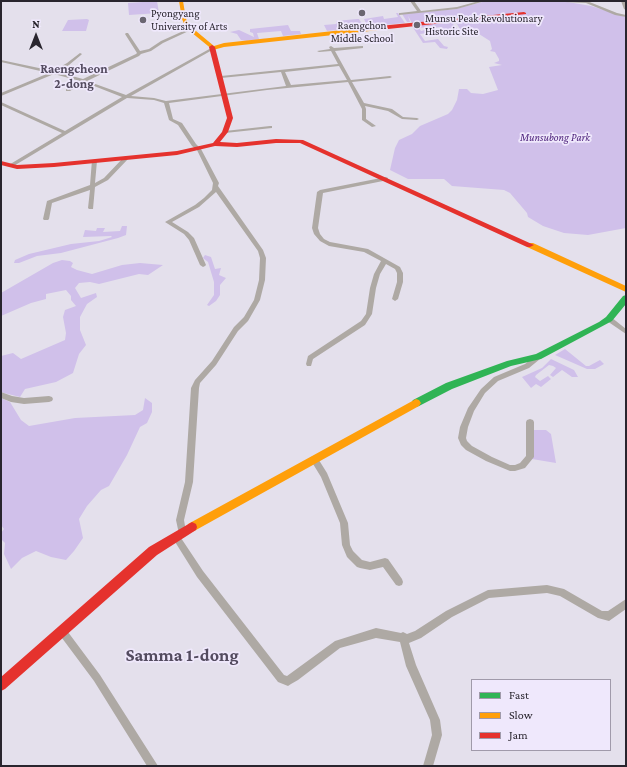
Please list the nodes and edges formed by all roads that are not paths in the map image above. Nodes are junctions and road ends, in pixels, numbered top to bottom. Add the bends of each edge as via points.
1 (181, 1) edge
2 (412, 1) edge
3 (483, 1) edge
4 (565, 1) edge
5 (584, 1) edge
6 (623, 1) edge
7 (626, 10) edge
8 (420, 12) junction
9 (524, 13) dead end
10 (400, 14) dead end
11 (626, 16) edge
12 (191, 29) junction
13 (127, 34) dead end
14 (362, 47) dead end
15 (213, 48) junction
16 (332, 48) junction
17 (319, 51) dead end
18 (139, 53) junction
19 (80, 54) dead end
20 (1, 61) edge
21 (341, 65) junction
22 (283, 71) junction
23 (52, 73) junction
24 (221, 77) junction
25 (390, 77) dead end
26 (83, 81) junction
27 (349, 81) junction
28 (289, 87) junction
29 (68, 90) dead end
30 (225, 94) junction
31 (1, 95) edge
32 (126, 97) junction
33 (166, 102) junction
34 (1, 103) edge
35 (362, 104) junction
36 (418, 119) dead end
37 (374, 126) dead end
38 (270, 127) dead end
39 (225, 132) junction
40 (66, 133) junction
41 (216, 144) junction
42 (199, 149) junction
43 (126, 158) junction
44 (94, 161) junction
45 (6, 164) edge
46 (1, 171) edge
47 (386, 179) junction
48 (92, 186) junction
49 (216, 188) junction
50 (91, 208) dead end
51 (46, 219) dead end
52 (384, 260) junction
53 (203, 265) dead end
54 (626, 289) edge
55 (626, 298) edge
56 (395, 299) dead end
57 (609, 319) junction
58 (626, 332) edge
59 (538, 356) junction
60 (309, 364) dead end
61 (1, 395) edge
62 (48, 399) dead end
63 (530, 422) dead end
64 (314, 459) junction
65 (178, 534) junction
66 (399, 582) dead end
67 (626, 603) edge
68 (62, 631) junction
69 (403, 637) junction
70 (1, 685) edge
71 (153, 766) edge
72 (428, 766) edge

1 - 12 street via 184,19
2 - 8 street
3 - 8 street via 468,6
4 - 5 street
5 - 11 street
6 - 7 street
8 - 10 street
9 - 15 street
12 - 15 street
12 - 18 street
13 - 18 street
14 - 16 street
15 - 24 street
15 - 32 street
16 - 17 street
16 - 21 street
18 - 26 street
19 - 23 street
20 - 23 street
21 - 22 street
21 - 27 street
22 - 24 street
22 - 28 street
23 - 26 street
23 - 31 street
24 - 30 street
25 - 27 street
26 - 29 street
26 - 32 street
27 - 28 street
27 - 35 street
28 - 30 street
30 - 33 street
30 - 39 street via 230,118
32 - 33 street
32 - 40 street
33 - 42 street via 171,120 180,124
34 - 40 street
35 - 36 street via 390,110 402,118
35 - 37 street via 364,120
38 - 39 street
39 - 41 street
40 - 45 street
41 - 42 street
41 - 47 street via 301,141
42 - 43 street
42 - 49 street
43 - 44 street
43 - 48 street via 106,179
44 - 45 street via 27,167
44 - 48 street
45 - 46 street
47 - 52 street via 320,192 315,228 322,240 329,244 366,250
47 - 54 street
48 - 50 street
48 - 51 street via 49,202
49 - 53 street via 197,206 168,222 192,239
49 - 65 street via 261,251 262,280 257,300 246,319 236,329 195,388 189,482
52 - 56 street via 400,272
52 - 60 street via 373,288 369,314 363,323 310,358
55 - 57 street
57 - 58 street
57 - 59 street
59 - 63 street via 527,366 496,379 483,391 464,427 462,438 469,448 489,459 515,468 522,466 530,457
59 - 64 street via 504,365 449,386
61 - 62 street via 24,401
64 - 65 street
64 - 66 street via 324,475 344,523 346,545 350,554 360,564 370,566 385,562
65 - 68 street via 153,551
65 - 69 street via 200,574 281,679 288,681 295,677 338,644 376,633
67 - 69 street via 609,616 601,616 561,592 547,589 488,594 449,614 418,635 407,639
68 - 70 street
68 - 71 street via 97,678
69 - 72 street via 411,666 435,720 437,735

